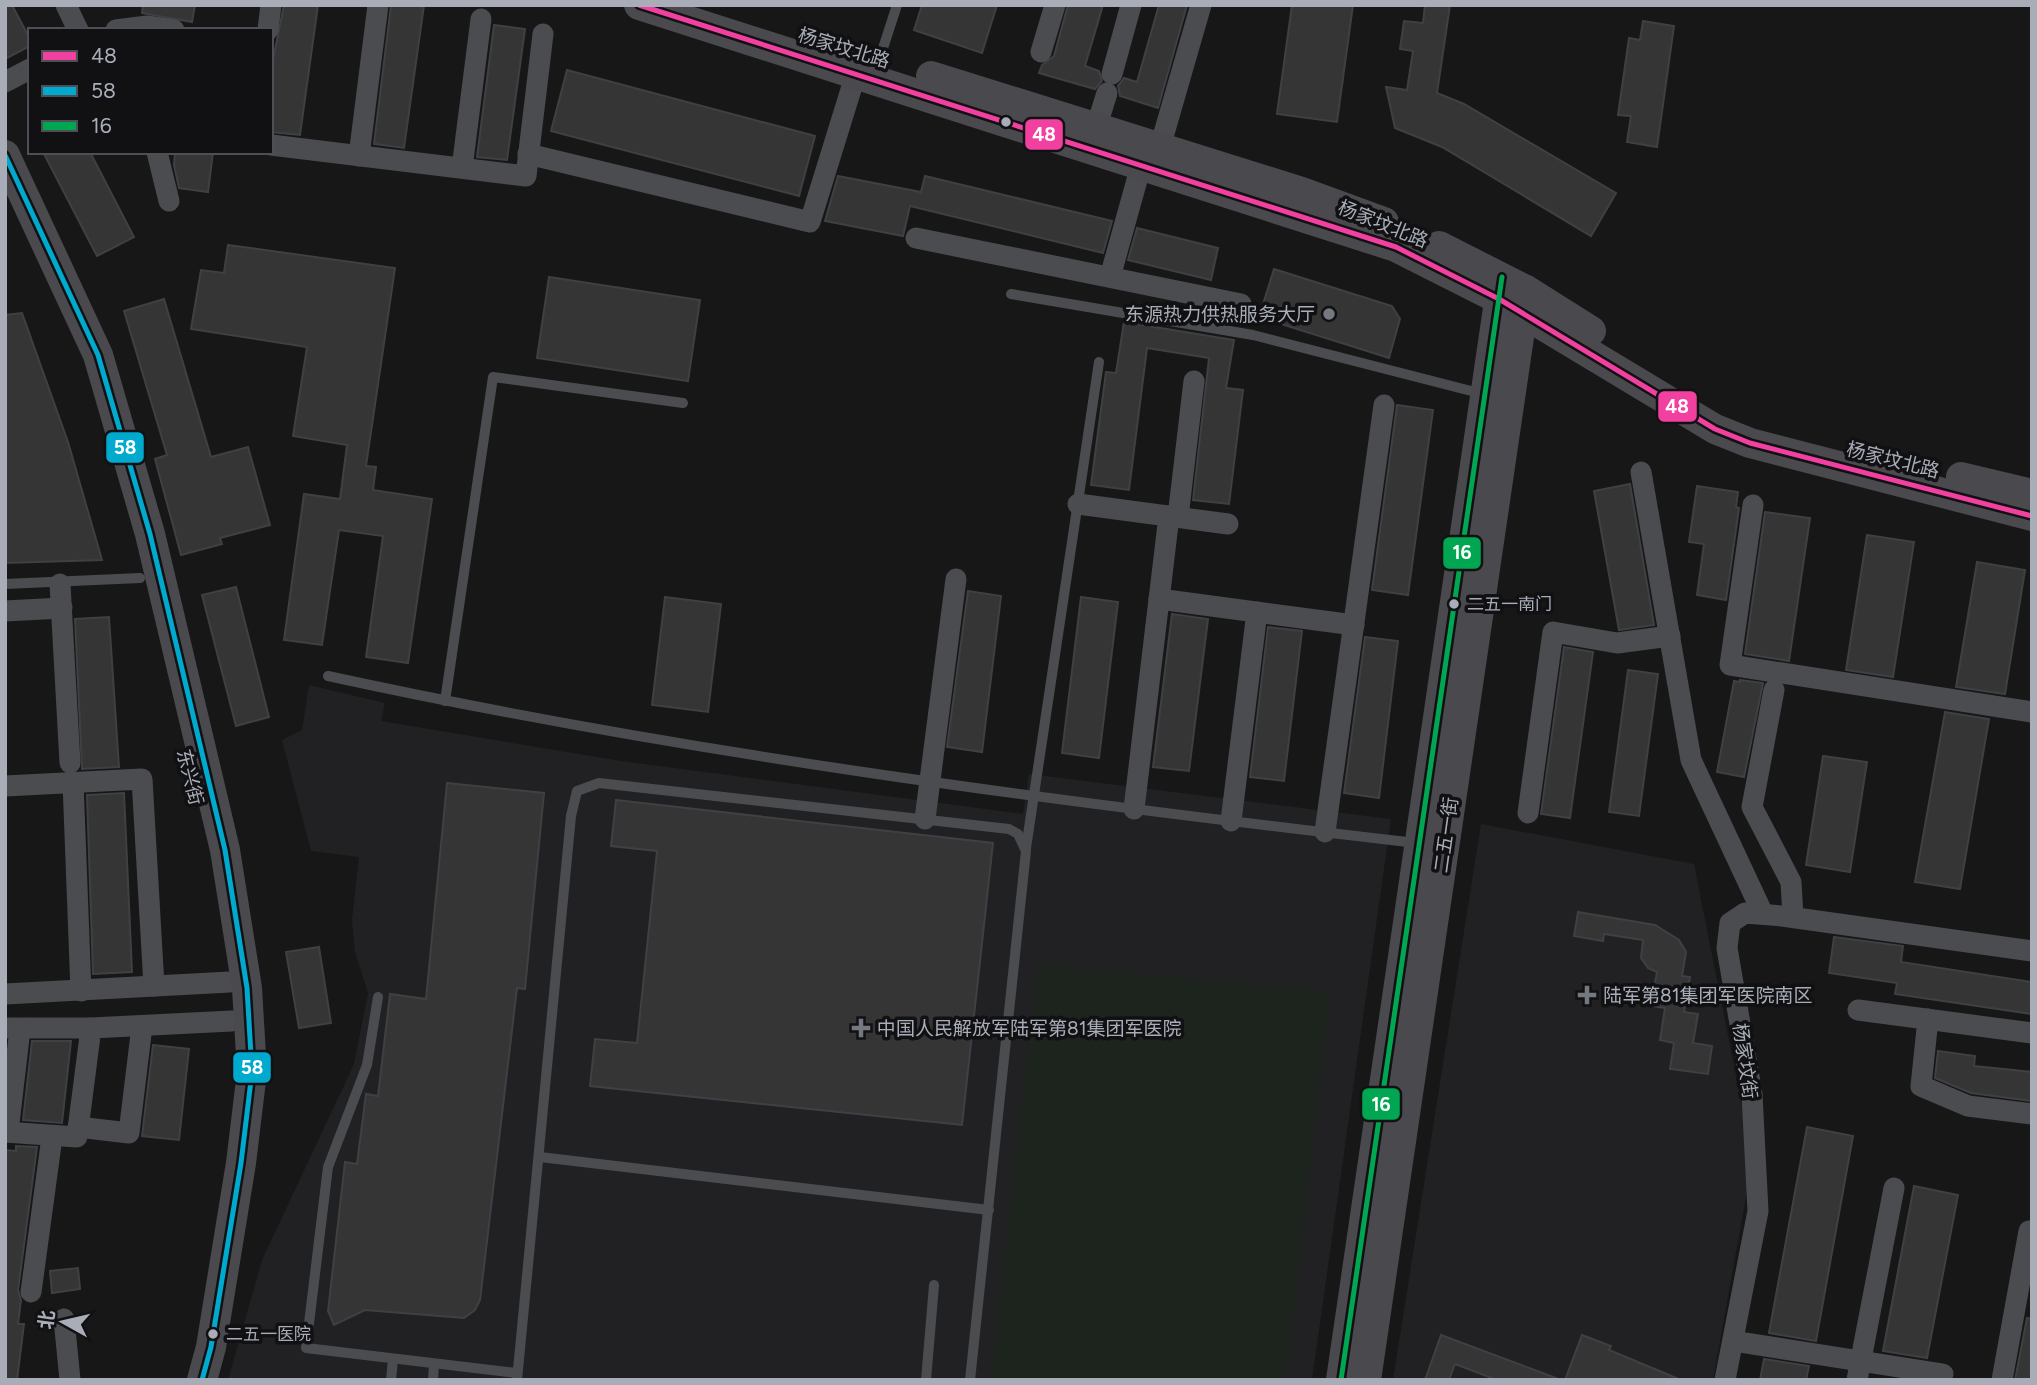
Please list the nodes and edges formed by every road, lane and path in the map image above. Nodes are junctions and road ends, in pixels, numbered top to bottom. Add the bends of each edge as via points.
1 (66, 5) edge
2 (271, 5) edge
3 (378, 5) edge
4 (639, 5) edge
5 (708, 5) edge
6 (897, 5) edge
7 (1055, 5) edge
8 (1131, 5) edge
9 (1201, 5) edge
10 (481, 19) dead end
11 (133, 24) edge
12 (77, 28) edge
13 (160, 28) edge
14 (268, 28) edge
15 (543, 34) dead end
16 (1041, 51) dead end
17 (867, 66) junction
18 (28, 70) edge
19 (5, 82) edge
20 (1093, 138) junction
21 (273, 145) edge
22 (157, 154) edge
23 (528, 154) junction
24 (5, 155) edge
25 (359, 156) junction
26 (1151, 156) junction
27 (462, 168) junction
28 (5, 196) edge
29 (169, 201) dead end
30 (916, 238) dead end
31 (1110, 277) junction
32 (1010, 294) dead end
33 (1512, 295) junction
34 (1241, 303) dead end
35 (1099, 362) dead end
36 (1194, 381) dead end
37 (1485, 394) junction
38 (683, 403) dead end
39 (1384, 405) dead end
40 (1641, 472) dead end
41 (2032, 494) edge
42 (1078, 504) junction
43 (1753, 505) dead end
44 (2032, 516) edge
45 (1174, 517) junction
46 (1228, 524) dead end
47 (141, 578) junction
48 (956, 579) dead end
49 (5, 584) edge
50 (60, 584) junction
51 (1159, 599) junction
52 (62, 608) junction
53 (5, 611) edge
54 (1257, 612) junction
55 (1354, 625) junction
56 (1670, 636) junction
57 (328, 676) dead end
58 (1774, 690) dead end
59 (445, 701) junction
60 (2032, 712) edge
61 (72, 772) junction
62 (930, 782) junction
63 (5, 786) edge
64 (1034, 797) junction
65 (1134, 809) junction
66 (1528, 813) dead end
67 (925, 819) junction
68 (1231, 821) junction
69 (1325, 832) junction
70 (1432, 845) junction
71 (1026, 851) junction
72 (1763, 914) junction
73 (1793, 917) junction
74 (2032, 951) edge
75 (230, 982) junction
76 (154, 986) junction
77 (82, 991) junction
78 (5, 994) edge
79 (379, 997) dead end
80 (1858, 1010) dead end
81 (1928, 1019) junction
82 (232, 1021) junction
83 (142, 1026) junction
84 (13, 1028) edge
85 (91, 1028) junction
86 (2032, 1032) edge
87 (2032, 1114) edge
88 (78, 1127) junction
89 (7, 1132) edge
90 (52, 1137) junction
91 (540, 1157) junction
92 (1894, 1188) dead end
93 (989, 1210) junction
94 (2029, 1231) dead end
95 (934, 1285) dead end
96 (31, 1292) dead end
97 (64, 1319) dead end
98 (1733, 1341) junction
99 (393, 1359) junction
100 (434, 1364) junction
101 (1859, 1370) edge
102 (1943, 1374) dead end
103 (517, 1376) edge
104 (70, 1380) edge
105 (182, 1380) edge
106 (202, 1380) edge
107 (391, 1380) edge
108 (433, 1380) edge
109 (926, 1380) edge
110 (970, 1380) edge
111 (1341, 1380) edge
112 (1366, 1380) edge
113 (1726, 1380) edge
114 (2002, 1380) edge

1 - 12 street
2 - 14 street
3 - 25 street
4 - 17 main road, 杨家坟北路
5 - 17 main road, 杨家坟北路
6 - 17 lane
7 - 16 street
8 - 20 street
9 - 26 street
10 - 27 street
11 - 13 street
15 - 23 street
17 - 20 main road, 杨家坟北路
17 - 23 street via 810,222
18 - 19 street
20 - 26 main road, 杨家坟北路
21 - 25 street
22 - 29 street
23 - 27 street via 526,176
24 - 106 main road, 东兴街 via 98,355 150,534 225,850 247,988 252,1072 211,1348
25 - 27 street
26 - 31 street
26 - 33 main road, 杨家坟北路 via 1301,192 1404,229
28 - 47 main road, 东兴街 via 84,369
30 - 31 street
31 - 34 street
32 - 37 lane via 1253,335
33 - 37 main road, 二五一街
33 - 41 main road, 杨家坟北路 via 1721,414 1757,427
33 - 44 main road, 杨家坟北路 via 1714,429 1750,443
33 - 70 main road, 二五一街
35 - 42 lane
36 - 45 street
37 - 70 main road, 二五一街
38 - 59 lane via 494,377
39 - 55 street
40 - 56 street
42 - 45 street
42 - 64 lane
43 - 60 street via 1730,665
45 - 46 street
45 - 51 street
47 - 50 lane
47 - 75 main road, 东兴街 via 209,854
48 - 62 street
49 - 50 lane
50 - 52 street
51 - 54 street
51 - 65 street
52 - 53 street
52 - 61 street
54 - 55 street
54 - 68 street
55 - 69 street
56 - 66 street via 1617,643 1553,632
56 - 72 street via 1691,760
57 - 59 lane
58 - 73 street via 1752,807 1791,882
59 - 62 lane via 609,732
61 - 63 street
61 - 76 street via 142,779
61 - 77 street
62 - 64 lane
62 - 67 street
64 - 65 lane
64 - 71 lane
65 - 68 lane
67 - 71 lane via 1009,830 1018,834
67 - 91 lane via 599,783 578,790 571,816
68 - 69 lane
69 - 70 lane
70 - 111 main road, 二五一街
70 - 112 main road, 二五一街
71 - 93 lane
72 - 73 street, 杨家坟街
72 - 98 street, 杨家坟街 via 1736,916 1727,933 1752,1094 1758,1211
73 - 74 street, 杨家坟街
75 - 76 street
75 - 82 main road, 东兴街
76 - 77 street
77 - 78 street
79 - 99 lane via 367,1065 328,1167 306,1348
80 - 81 street
81 - 86 street
81 - 87 street via 1921,1086 1968,1106
82 - 83 street
82 - 105 main road, 东兴街 via 234,1065 222,1161
83 - 85 street
83 - 88 street via 129,1133
84 - 85 street
84 - 89 street
85 - 88 street
88 - 90 street via 77,1137
89 - 90 street
90 - 96 street
91 - 93 lane
91 - 103 lane
92 - 101 street
93 - 110 lane
94 - 114 street
95 - 109 lane
97 - 104 street
98 - 101 street
98 - 113 street, 杨家坟街
99 - 100 lane
99 - 107 lane
100 - 103 lane
100 - 108 lane
101 - 102 street

